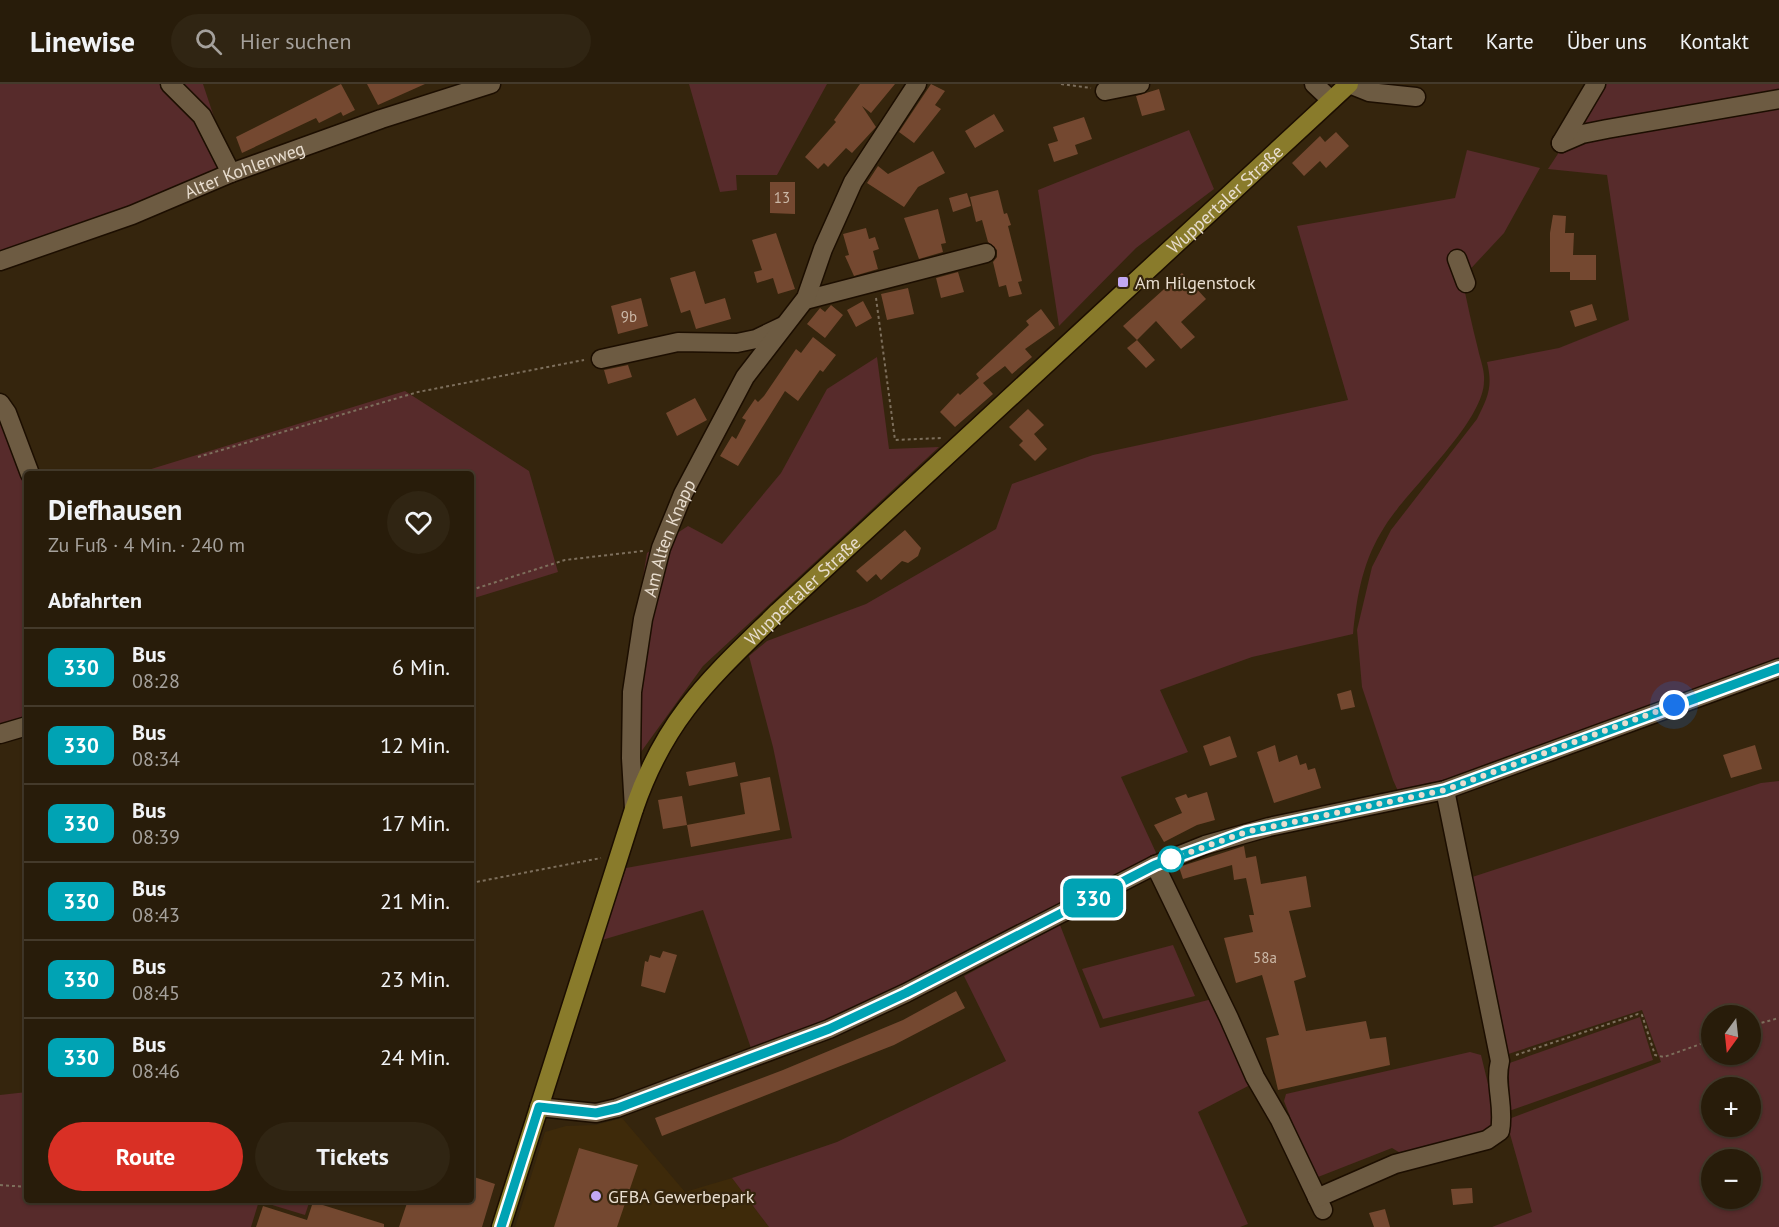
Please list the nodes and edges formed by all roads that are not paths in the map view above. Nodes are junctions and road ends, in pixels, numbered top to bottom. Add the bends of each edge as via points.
1 (170, 84) edge
2 (491, 84) edge
3 (917, 84) edge
4 (1140, 84) edge
5 (1314, 84) edge
6 (1349, 84) edge
7 (1596, 84) edge
8 (1105, 91) road end
9 (1416, 97) dead end
10 (1779, 99) edge
11 (1331, 100) junction
12 (231, 173) junction
13 (986, 253) dead end
14 (1457, 259) dead end
15 (0, 261) edge
16 (1466, 283) dead end
17 (805, 300) junction
18 (788, 323) junction
19 (601, 359) road end
20 (0, 403) edge
21 (29, 471) edge
22 (1779, 668) edge
23 (24, 727) edge
24 (0, 734) edge
25 (1445, 790) junction
26 (634, 809) junction
27 (1155, 865) junction
28 (539, 1107) junction
29 (501, 1227) edge

1 - 12 street via 202,116
2 - 12 street, Alter Kohlenweg
3 - 17 street, Am Alten Knapp via 853,182
4 - 8 street
5 - 11 street
6 - 9 street via 1370,92
6 - 11 main road, Wuppertaler Straße
7 - 10 street via 1561,143 1582,134
11 - 26 main road, Wuppertaler Straße via 701,687 655,755
12 - 15 street, Alter Kohlenweg via 132,214
13 - 17 street
14 - 16 street
17 - 18 street, Am Alten Knapp
18 - 19 street via 756,339 737,343 678,342
18 - 26 street, Am Alten Knapp via 745,377 683,494 661,548 643,619 632,692
20 - 21 street
22 - 25 street
23 - 24 street
25 - 27 street via 1246,832
25 - 27 street via 1500,1061 1496,1078 1503,1115 1500,1131 1487,1140 1395,1164 1320,1204
26 - 28 main road, Wuppertaler Straße
27 - 28 street via 829,1029 603,1113
28 - 29 main road, Wuppertaler Straße

